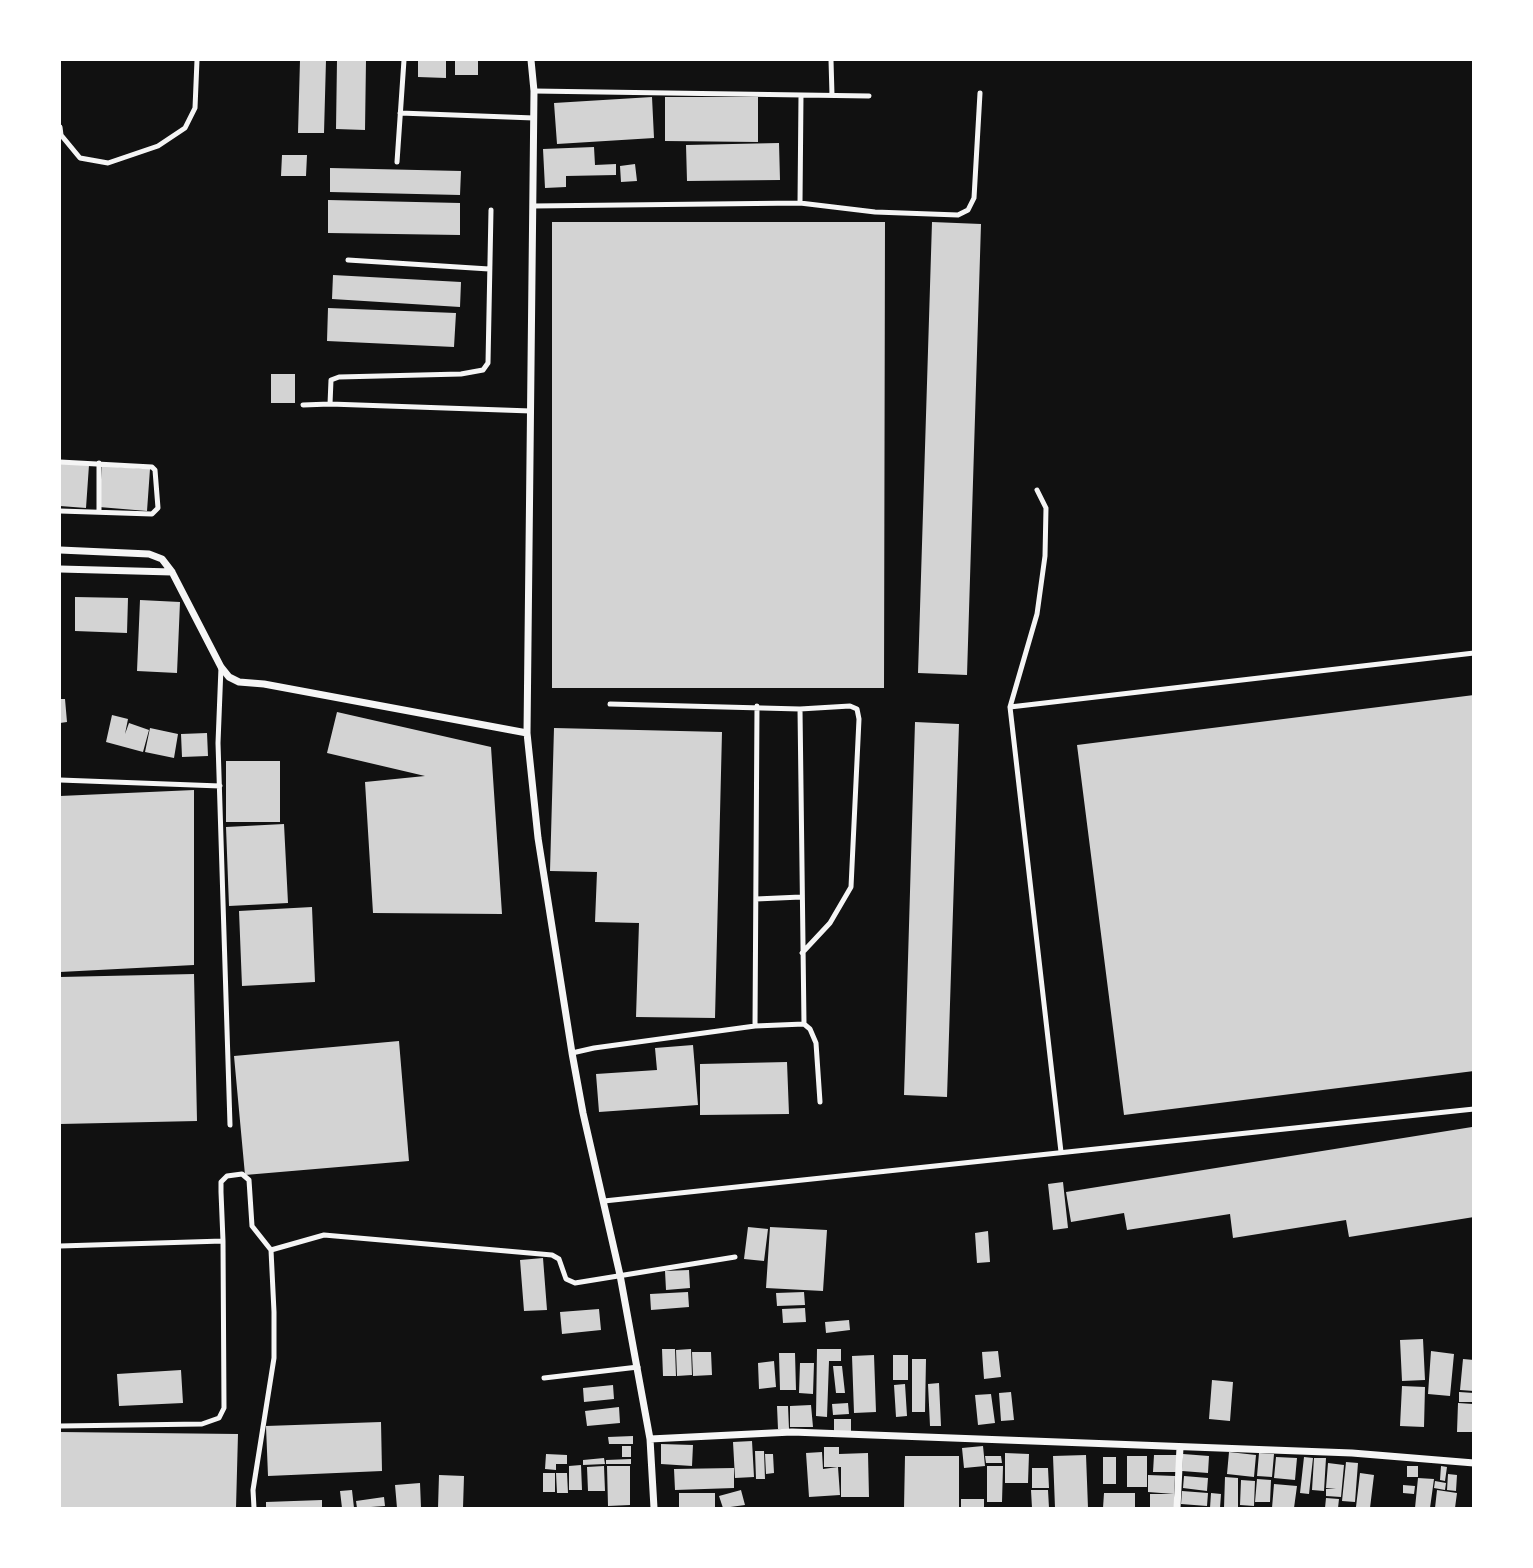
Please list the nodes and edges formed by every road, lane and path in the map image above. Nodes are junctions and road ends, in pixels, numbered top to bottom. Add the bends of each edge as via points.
1 (197, 60) edge
2 (404, 60) edge
3 (531, 60) edge
4 (831, 60) edge
5 (534, 92) junction
6 (980, 93) dead end
7 (801, 95) junction
8 (832, 95) junction
9 (869, 96) dead end
10 (400, 113) junction
11 (534, 118) junction
12 (60, 127) edge
13 (397, 162) dead end
14 (800, 204) junction
15 (533, 206) junction
16 (491, 211) dead end
17 (348, 260) dead end
18 (489, 269) junction
19 (330, 404) junction
20 (303, 405) dead end
21 (531, 411) junction
22 (60, 461) edge
23 (99, 463) junction
24 (1037, 490) dead end
25 (60, 511) edge
26 (99, 513) junction
27 (60, 550) edge
28 (60, 569) edge
29 (172, 572) junction
30 (1474, 653) edge
31 (221, 667) junction
32 (610, 704) dead end
33 (757, 706) junction
34 (1010, 707) junction
35 (800, 709) junction
36 (527, 733) junction
37 (60, 780) edge
38 (220, 786) junction
39 (801, 897) junction
40 (756, 899) junction
41 (802, 953) junction
42 (804, 1024) junction
43 (755, 1026) junction
44 (572, 1053) junction
45 (820, 1102) dead end
46 (1474, 1109) edge
47 (230, 1125) dead end
48 (1061, 1152) junction
49 (604, 1201) junction
50 (223, 1241) junction
51 (60, 1246) edge
52 (271, 1250) junction
53 (735, 1257) dead end
54 (620, 1275) junction
55 (638, 1367) junction
56 (544, 1378) dead end
57 (60, 1426) edge
58 (650, 1439) junction
59 (1180, 1447) junction
60 (1474, 1463) edge
61 (254, 1508) edge
62 (653, 1508) edge
63 (1177, 1508) edge

1 - 12 lane via 195,108 185,128 158,146 108,163 80,158
2 - 10 lane
3 - 5 street
4 - 8 lane
5 - 7 lane
5 - 11 street
6 - 14 lane via 974,198 968,211 958,215 875,212
7 - 8 lane
7 - 14 lane
8 - 9 lane
10 - 11 lane
10 - 13 lane
11 - 15 street
14 - 15 lane
15 - 21 street
16 - 18 lane
17 - 18 lane
18 - 19 lane via 488,363 483,370 339,377 331,380
19 - 20 lane
19 - 21 lane
21 - 36 street
22 - 23 lane
23 - 26 lane
23 - 26 lane via 152,467 158,508 152,513
24 - 34 lane via 1046,508 1045,556 1037,614
25 - 26 lane
27 - 29 street via 149,554 162,559
28 - 29 street
29 - 31 street
30 - 34 lane
31 - 36 street via 239,682
31 - 38 lane
32 - 33 lane
33 - 35 lane
33 - 40 lane
34 - 48 lane
35 - 39 lane
35 - 41 lane via 850,706 858,709 859,719 851,887 830,923
36 - 44 street via 538,838
37 - 38 lane
38 - 47 lane
39 - 40 lane
39 - 41 lane
40 - 43 lane
41 - 42 lane
42 - 43 lane
42 - 45 lane via 816,1043
43 - 44 lane
44 - 49 street
46 - 48 lane
48 - 49 lane
49 - 54 street
50 - 51 lane
50 - 52 lane via 221,1182 242,1174 248,1180 252,1226
50 - 57 lane via 224,1408 219,1418 202,1424
52 - 54 lane via 324,1235 343,1236 552,1255 559,1259 566,1279 575,1283
52 - 61 lane via 274,1358
53 - 54 lane
54 - 55 street
55 - 56 lane
55 - 58 street
58 - 59 street via 792,1432
58 - 62 street
59 - 60 street
59 - 63 street

